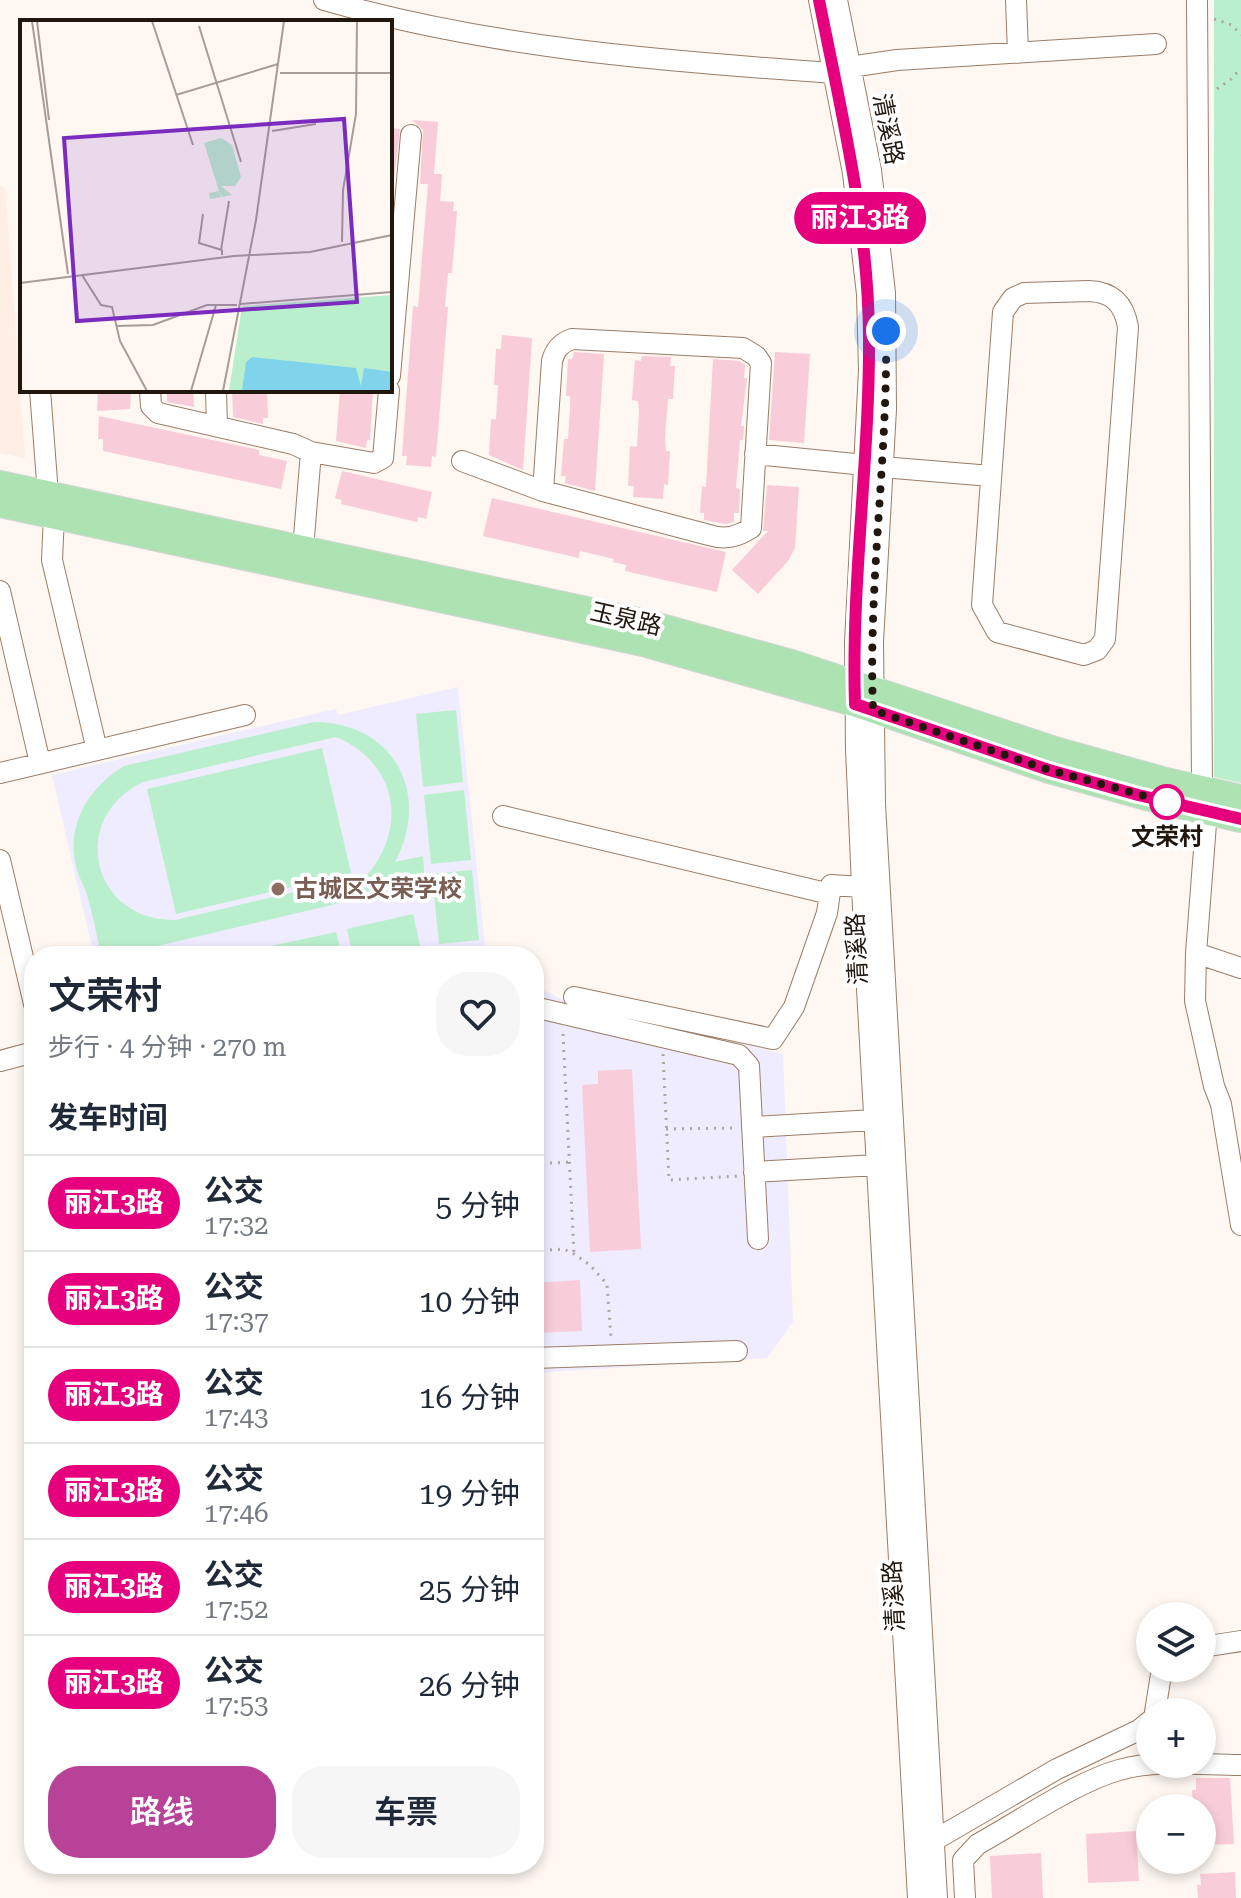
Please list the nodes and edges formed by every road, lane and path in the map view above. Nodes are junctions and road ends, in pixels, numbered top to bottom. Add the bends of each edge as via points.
1 (324, 0) edge
2 (819, 0) edge
3 (837, 0) edge
4 (1016, 0) edge
5 (1197, 7) edge
6 (1241, 35) edge
7 (1156, 44) dead end
8 (1018, 53) junction
9 (1241, 68) edge
10 (842, 70) junction
11 (1198, 95) junction
12 (411, 135) dead end
13 (394, 270) edge
14 (392, 323) edge
15 (40, 392) edge
16 (150, 392) edge
17 (216, 392) edge
18 (389, 392) edge
19 (217, 426) junction
20 (311, 452) junction
21 (755, 454) junction
22 (462, 461) dead end
23 (874, 466) junction
24 (991, 476) junction
25 (0, 484) edge
26 (543, 491) junction
27 (0, 504) edge
28 (51, 505) junction
29 (303, 549) junction
30 (0, 591) edge
31 (864, 696) junction
32 (245, 715) dead end
33 (97, 750) junction
34 (40, 763) junction
35 (0, 773) edge
36 (1241, 798) edge
37 (1204, 800) junction
38 (503, 816) dead end
39 (1241, 819) edge
40 (0, 860) edge
41 (862, 887) junction
42 (830, 894) junction
43 (1196, 953) junction
44 (24, 962) edge
45 (1241, 968) edge
46 (568, 1005) junction
47 (544, 1006) edge
48 (662, 1037) junction
49 (24, 1055) edge
50 (0, 1061) edge
51 (874, 1120) junction
52 (752, 1127) junction
53 (666, 1129) junction
54 (569, 1162) junction
55 (544, 1163) edge
56 (877, 1165) junction
57 (754, 1174) junction
58 (1241, 1225) edge
59 (758, 1239) dead end
60 (544, 1250) edge
61 (574, 1254) junction
62 (737, 1351) dead end
63 (612, 1355) junction
64 (544, 1358) edge
65 (1241, 1641) edge
66 (1216, 1645) edge
67 (1136, 1731) edge
68 (1241, 1765) edge
69 (933, 1841) junction
70 (918, 1898) edge
71 (937, 1898) edge
72 (965, 1898) edge

1 - 10 street via 531,46 694,63
2 - 10 street, 清溪路
3 - 10 street, 清溪路
4 - 8 street
5 - 6 path
5 - 11 street
7 - 8 street
8 - 10 street via 897,60
9 - 11 path via 1224,85
10 - 23 street, 清溪路 via 864,257
11 - 37 street
12 - 13 street
13 - 14 street
15 - 28 street
16 - 19 street via 151,406 158,413
17 - 19 street
18 - 20 street via 383,458 374,463
19 - 20 street
20 - 29 street
21 - 23 street
21 - 26 street via 751,528 734,537 717,538
21 - 26 street via 761,363 749,351 572,339 559,346 552,361
22 - 26 street
23 - 24 street
23 - 31 street, 清溪路
24 - 24 street via 982,605 987,617 997,632 1076,655 1091,653 1105,639 1128,327 1120,305 1106,292 1024,293 1009,302 1003,312
25 - 28 main road, 玉泉路
27 - 28 main road, 玉泉路
28 - 29 main road, 玉泉路
28 - 31 main road, 玉泉路
28 - 33 street via 52,560
29 - 31 main road, 玉泉路 via 647,623 722,643
30 - 34 street
31 - 37 main road, 玉泉路 via 1055,750
31 - 41 street, 清溪路
31 - 69 street, 清溪路 via 876,820
32 - 33 street
33 - 34 street
34 - 35 street
36 - 37 main road, 玉泉路
37 - 39 main road, 玉泉路
37 - 43 street
38 - 42 street
40 - 44 street
41 - 42 street via 831,885
41 - 51 street, 清溪路
42 - 46 street via 794,1007 773,1039
43 - 45 street
43 - 58 street via 1196,1012 1221,1104
46 - 47 street
46 - 48 street
46 - 54 path
48 - 52 street via 739,1055 749,1066
48 - 53 path
49 - 50 street
51 - 52 street
51 - 56 street, 清溪路
52 - 53 path
52 - 57 street
53 - 57 path via 669,1180
54 - 55 path
54 - 61 path
56 - 57 street
56 - 70 street, 清溪路
57 - 59 street
60 - 61 path
61 - 63 path via 607,1284
62 - 63 street
63 - 64 street
65 - 66 street
67 - 69 street via 1057,1769
68 - 72 street via 1151,1764 1091,1780 978,1844 963,1860
69 - 71 street, 清溪路

